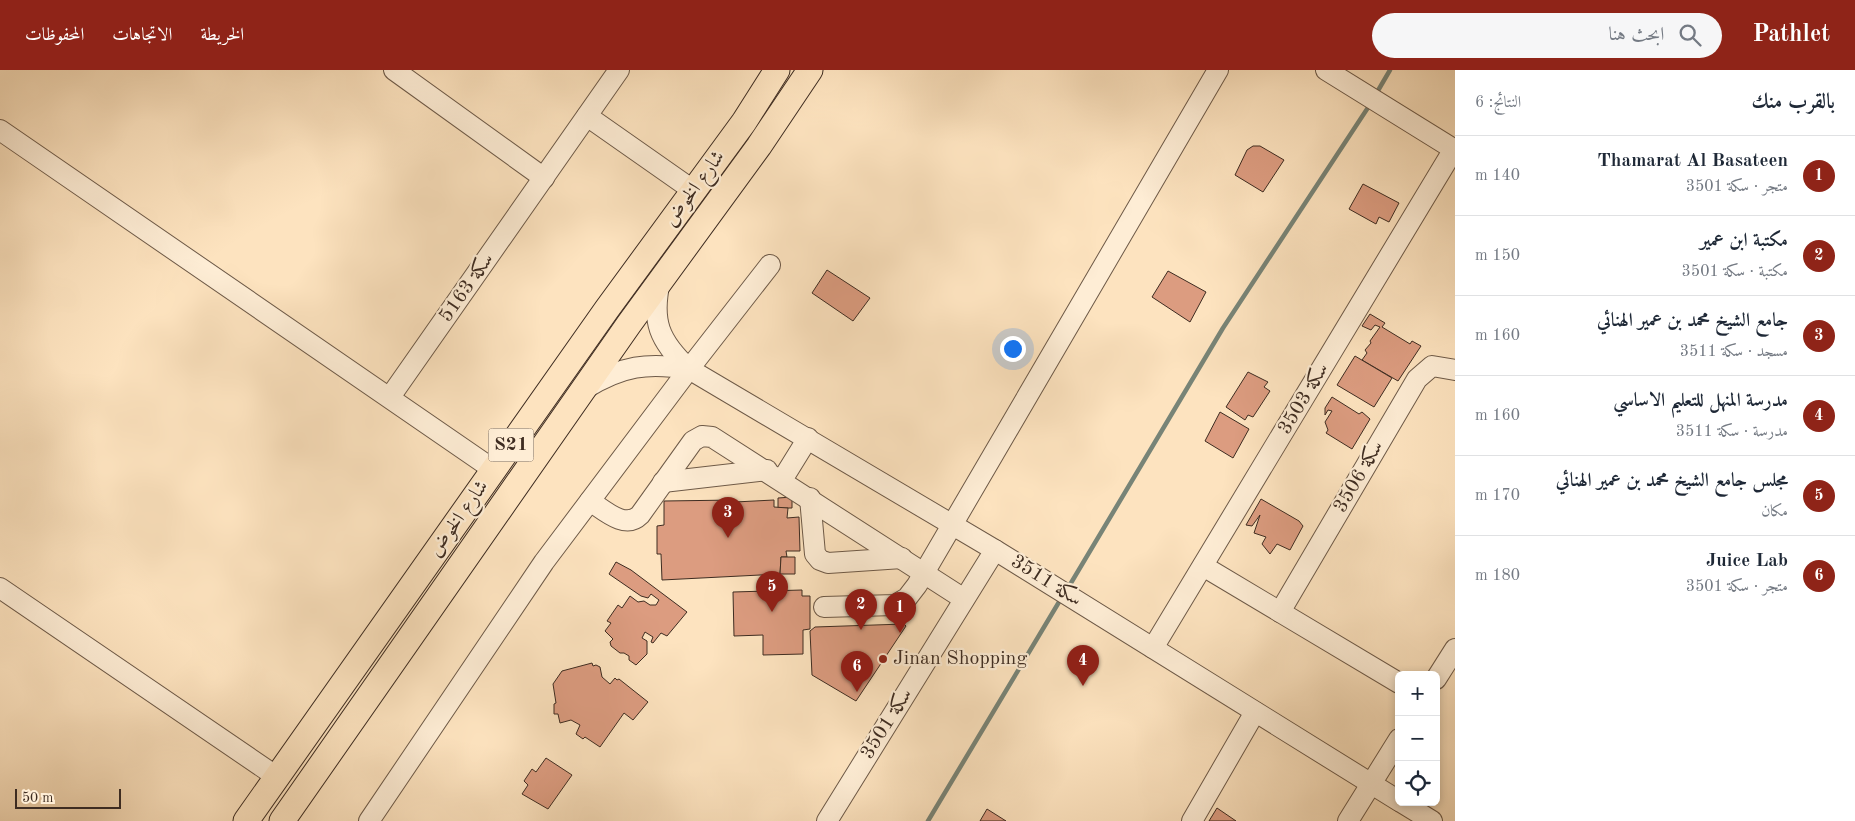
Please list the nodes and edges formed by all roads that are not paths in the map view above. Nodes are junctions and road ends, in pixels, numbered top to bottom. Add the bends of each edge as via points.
1 (394, 70) edge
2 (619, 70) edge
3 (777, 70) edge
4 (810, 70) edge
5 (1326, 70) edge
6 (1216, 72) edge
7 (587, 116) junction
8 (0, 130) edge
9 (1455, 150) edge
10 (544, 178) junction
11 (694, 191) junction
12 (770, 265) dead end
13 (661, 279) junction
14 (689, 369) junction
15 (1455, 370) edge
16 (585, 388) junction
17 (390, 397) junction
18 (808, 438) junction
19 (494, 470) junction
20 (774, 475) junction
21 (663, 482) junction
22 (810, 498) junction
23 (590, 501) junction
24 (952, 524) junction
25 (995, 550) junction
26 (902, 558) junction
27 (1203, 566) junction
28 (924, 572) junction
29 (0, 588) edge
30 (964, 599) junction
31 (824, 607) dead end
32 (1280, 612) junction
33 (1153, 648) junction
34 (1455, 649) edge
35 (1440, 673) edge
36 (1395, 681) edge
37 (1255, 712) junction
38 (1395, 745) edge
39 (277, 777) junction
40 (1371, 784) junction
41 (1395, 799) edge
42 (1407, 806) edge
43 (246, 821) edge
44 (282, 821) edge
45 (369, 821) edge
46 (827, 821) edge
47 (1192, 821) edge
48 (1348, 821) edge
49 (1432, 821) edge

1 - 10 street
2 - 7 street, سكة 5163
3 - 11 main road, شارع الخوض / S21
4 - 13 main road, شارع الخوض / S21 via 759,146
5 - 9 street
6 - 24 street
7 - 10 street, سكة 5163
7 - 11 street
8 - 17 street
9 - 27 street, سكة 3503
10 - 17 street, سكة 5163
11 - 19 main road, شارع الخوض / S21
12 - 14 street
13 - 14 street via 655,304 658,329 670,351
13 - 16 main road, شارع الخوض / S21
14 - 16 street via 662,364 634,366 608,374
14 - 18 street, سكة 3511
14 - 23 street
15 - 32 street, سكة 3506 via 1432,366 1417,379
16 - 44 main road, شارع الخوض / S21
17 - 19 street
18 - 20 street
18 - 24 street, سكة 3511
19 - 39 main road, شارع الخوض / S21
20 - 21 street
20 - 21 street via 712,437 702,436 693,441
20 - 22 street
21 - 23 street via 633,520 620,519
22 - 26 street
22 - 26 street via 813,546 820,560 828,563
23 - 45 street via 544,562
24 - 25 street, سكة 3511
24 - 28 street
25 - 30 street, سكة 3501
25 - 33 street, سكة 3511
26 - 28 street
27 - 32 street
27 - 33 street, سكة 3503
28 - 30 street
28 - 31 street via 907,598 895,605
29 - 39 street
30 - 46 street, سكة 3501
32 - 36 street
33 - 37 street, سكة 3511
34 - 35 street
37 - 40 street, سكة 3511
37 - 47 street
38 - 40 street
39 - 43 main road, شارع الخوض / S21
40 - 41 street, سكة 3511
40 - 48 street
42 - 49 street, سكة 3511

